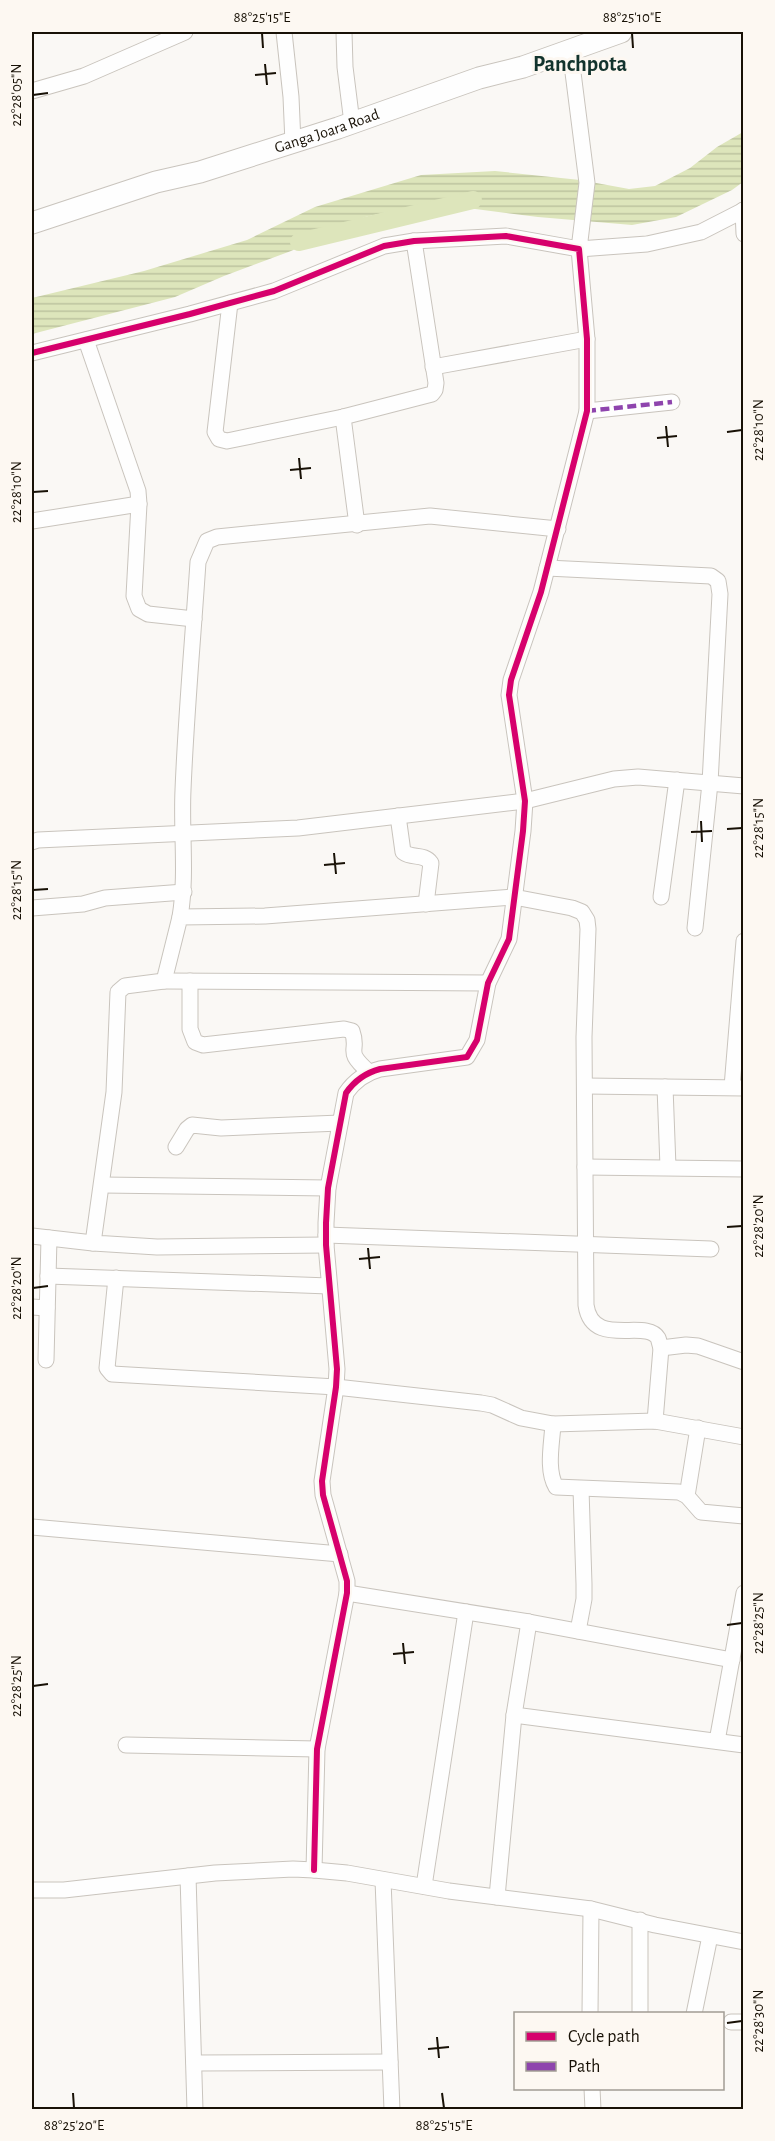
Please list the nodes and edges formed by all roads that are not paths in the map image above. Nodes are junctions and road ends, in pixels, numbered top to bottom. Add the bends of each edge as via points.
1 (185, 32) edge
2 (284, 32) edge
3 (344, 32) edge
4 (621, 32) edge
5 (160, 37) edge
6 (570, 50) junction
7 (32, 91) edge
8 (352, 123) junction
9 (293, 143) junction
10 (743, 210) edge
11 (32, 223) edge
12 (744, 234) edge
13 (414, 241) junction
14 (579, 242) junction
15 (230, 303) junction
16 (587, 339) junction
17 (86, 340) junction
18 (32, 353) edge
19 (433, 367) junction
20 (672, 402) dead end
21 (587, 411) junction
22 (343, 417) junction
23 (139, 504) junction
24 (32, 521) edge
25 (357, 525) junction
26 (558, 529) junction
27 (547, 568) junction
28 (194, 619) junction
29 (677, 780) junction
30 (710, 783) junction
31 (744, 786) edge
32 (525, 801) junction
33 (398, 816) junction
34 (182, 833) junction
35 (32, 842) edge
36 (184, 892) junction
37 (514, 897) junction
38 (661, 897) dead end
39 (426, 904) junction
40 (32, 908) edge
41 (180, 917) junction
42 (695, 928) dead end
43 (744, 941) edge
44 (164, 981) junction
45 (190, 981) junction
46 (488, 983) junction
47 (369, 1072) junction
48 (585, 1086) junction
49 (665, 1087) junction
50 (738, 1088) edge
51 (340, 1123) junction
52 (176, 1147) dead end
53 (585, 1167) junction
54 (668, 1167) junction
55 (744, 1168) edge
56 (102, 1185) junction
57 (328, 1188) junction
58 (32, 1236) edge
59 (50, 1238) junction
60 (326, 1240) junction
61 (93, 1243) junction
62 (586, 1245) junction
63 (711, 1249) dead end
64 (48, 1276) junction
65 (116, 1278) junction
66 (329, 1286) junction
67 (32, 1307) edge
68 (47, 1308) junction
69 (661, 1348) junction
70 (46, 1360) dead end
71 (744, 1362) edge
72 (336, 1388) junction
73 (656, 1420) junction
74 (553, 1424) junction
75 (698, 1428) junction
76 (744, 1437) edge
77 (581, 1490) junction
78 (687, 1496) junction
79 (744, 1516) edge
80 (32, 1527) edge
81 (340, 1554) junction
82 (347, 1593) junction
83 (744, 1593) edge
84 (466, 1612) junction
85 (529, 1622) junction
86 (578, 1631) junction
87 (732, 1660) junction
88 (514, 1715) junction
89 (717, 1741) junction
90 (126, 1745) dead end
91 (744, 1745) edge
92 (317, 1749) junction
93 (314, 1870) junction
94 (188, 1876) junction
95 (383, 1880) junction
96 (424, 1886) junction
97 (32, 1890) edge
98 (497, 1897) junction
99 (591, 1909) junction
100 (640, 1920) junction
101 (710, 1935) junction
102 (744, 1942) edge
103 (590, 2012) edge
104 (640, 2012) edge
105 (693, 2012) edge
106 (390, 2062) junction
107 (194, 2063) junction
108 (592, 2090) edge
109 (195, 2109) edge
110 (392, 2109) edge
111 (593, 2109) edge

1 - 5 street
2 - 9 street
3 - 8 street
4 - 6 main road, Ganga Joara Road
5 - 7 street via 84,76
6 - 8 main road, Ganga Joara Road
6 - 14 street via 587,183
8 - 9 main road, Ganga Joara Road
9 - 11 main road, Ganga Joara Road
10 - 12 street
10 - 14 street via 701,232 647,244
13 - 14 street via 506,236
13 - 15 street via 384,246 274,291
13 - 19 street
14 - 16 street
15 - 17 street
15 - 22 street via 215,432 219,439 228,441
16 - 19 street
16 - 21 street
17 - 18 street
17 - 23 street via 133,474
19 - 22 street via 436,382 432,394
20 - 21 street
21 - 26 street
22 - 25 street
23 - 24 street
23 - 28 street via 134,596 139,609 148,614
25 - 26 street via 430,516
25 - 28 street via 217,537 207,542 198,562
26 - 27 street
27 - 30 street via 711,576 718,581
27 - 32 street via 509,694
28 - 34 street
29 - 30 street
29 - 32 street via 614,779
29 - 38 street
30 - 31 street
30 - 42 street
32 - 33 street
32 - 37 street
33 - 34 street via 298,828
33 - 39 street via 403,852 431,863
34 - 35 street
34 - 36 street
36 - 40 street
36 - 41 street
37 - 39 street
37 - 46 street via 509,939
37 - 48 street via 572,908 582,912 587,920
39 - 41 street via 244,917
41 - 44 street
43 - 50 street
44 - 45 street
44 - 56 street via 125,986 118,992 114,1092
45 - 46 street
45 - 47 street via 190,1029 195,1042 204,1046 344,1029 352,1031 356,1060
46 - 47 street via 477,1040 467,1057
47 - 51 street via 354,1081 346,1093
48 - 49 street
48 - 53 street
49 - 50 street
49 - 54 street
51 - 52 street via 221,1128 192,1125
51 - 57 street
53 - 54 street
53 - 62 street
54 - 55 street
56 - 57 street
56 - 61 street
57 - 60 street
58 - 59 street
59 - 61 street
59 - 64 street
60 - 61 street via 157,1247
60 - 62 street
60 - 66 street
62 - 63 street
62 - 69 street via 587,1314 602,1328 654,1334
64 - 65 street
64 - 68 street
65 - 66 street
65 - 72 street via 107,1368 112,1374
66 - 72 street
67 - 68 street
68 - 70 street
69 - 71 street via 698,1346
69 - 73 street
72 - 74 street via 481,1403 521,1418
72 - 81 street via 322,1481
73 - 74 street
73 - 75 street
74 - 77 street via 552,1480 556,1487
75 - 76 street
75 - 78 street
77 - 78 street via 671,1491
77 - 86 street via 584,1599
78 - 79 street via 701,1512
80 - 81 street
81 - 82 street via 348,1581
82 - 84 street
82 - 92 street
83 - 87 street
84 - 85 street
84 - 96 street
85 - 86 street
85 - 88 street
86 - 87 street
87 - 89 street
88 - 89 street
88 - 98 street
89 - 91 street
90 - 92 street
92 - 93 street
93 - 94 street
93 - 95 street
94 - 97 street
94 - 107 street
95 - 96 street
95 - 106 street
96 - 98 street
98 - 99 street
99 - 100 street
99 - 103 street
100 - 101 street
100 - 104 street
101 - 102 street
101 - 105 street
106 - 107 street
106 - 110 street
107 - 109 street
108 - 111 street

